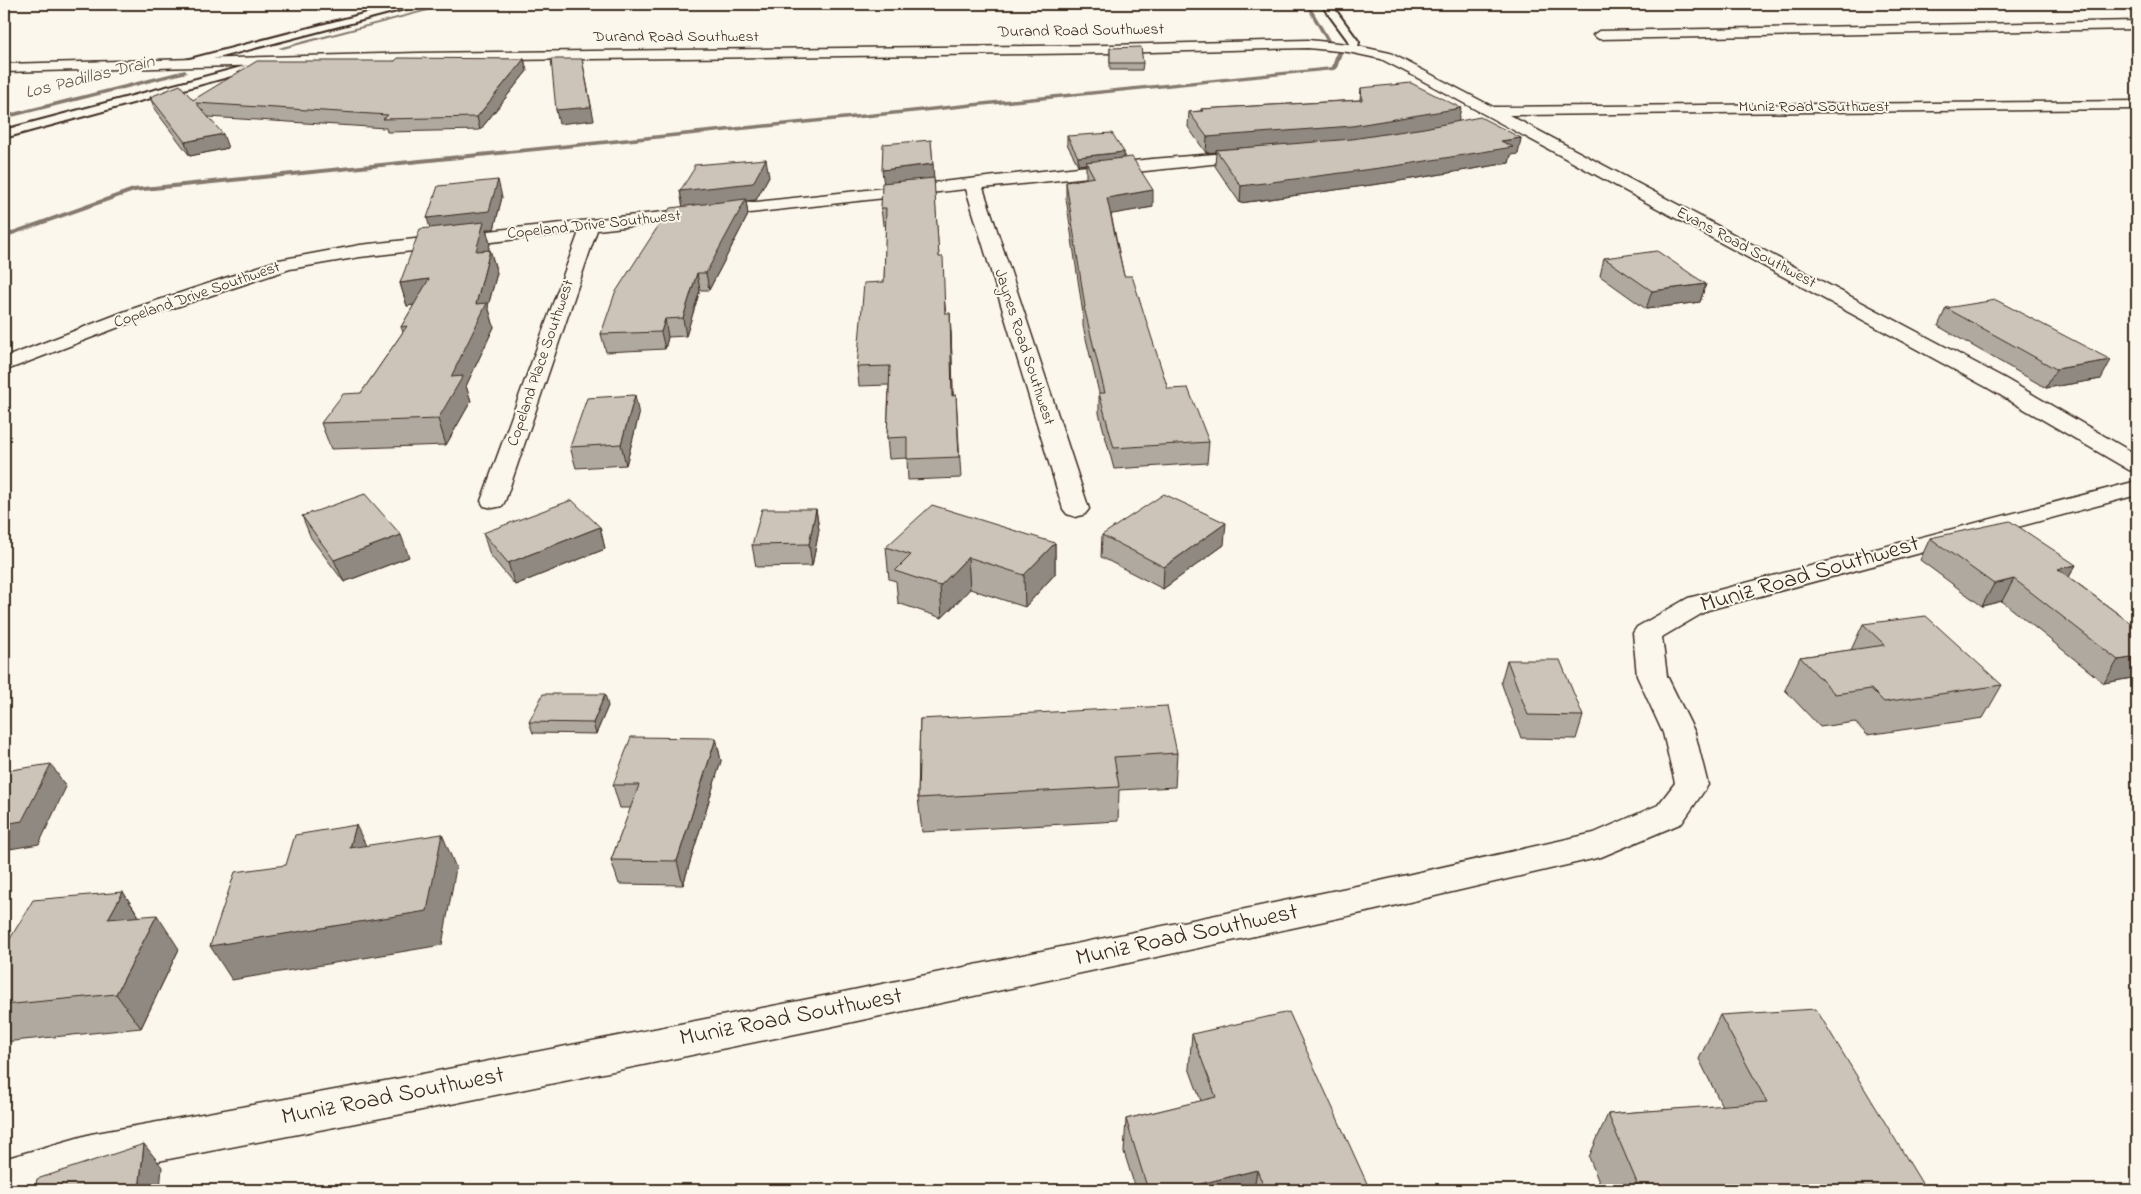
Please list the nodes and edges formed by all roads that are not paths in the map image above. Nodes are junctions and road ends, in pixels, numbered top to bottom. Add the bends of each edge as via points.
1 (414, 4) edge
2 (1326, 4) edge
3 (2137, 25) edge
4 (1599, 35) dead end
5 (1351, 48) junction
6 (276, 61) junction
7 (186, 63) junction
8 (4, 68) edge
9 (2137, 105) edge
10 (1487, 117) junction
11 (4, 134) edge
12 (1269, 155) edge
13 (973, 184) junction
14 (590, 226) junction
15 (4, 365) edge
16 (2137, 465) edge
17 (2137, 488) edge
18 (493, 501) dead end
19 (1076, 509) dead end
20 (4, 1179) edge

1 - 7 lane
2 - 5 lane via 1354,42
3 - 4 street
5 - 6 street, Durand Road Southwest via 1308,44
5 - 10 street, Evans Road Southwest via 1385,56
6 - 7 street, Durand Road Southwest
6 - 11 lane
7 - 8 street, Durand Road Southwest
9 - 10 street, Muniz Road Southwest
10 - 16 street, Evans Road Southwest via 1996,383
12 - 13 street, Copeland Drive Southwest
13 - 14 street, Copeland Drive Southwest
13 - 19 street, Jaynes Road Southwest
14 - 15 street, Copeland Drive Southwest via 360,251 286,264 133,315
14 - 18 street, Copeland Place Southwest
17 - 20 street, Muniz Road Southwest via 1698,604 1648,632 1652,676 1679,733 1692,785 1670,814 1601,844 1361,899 820,1013 91,1154

